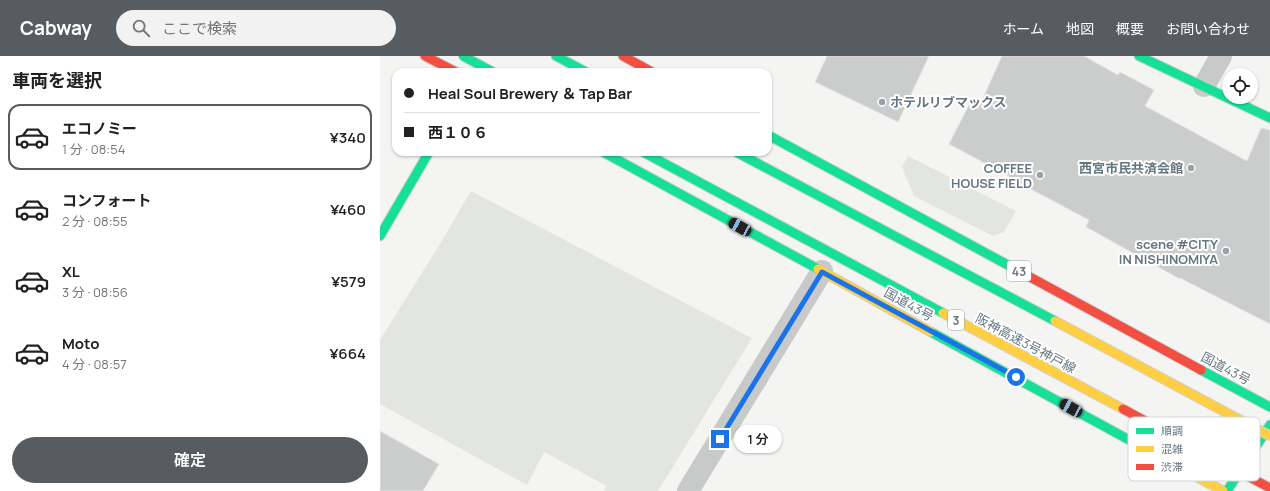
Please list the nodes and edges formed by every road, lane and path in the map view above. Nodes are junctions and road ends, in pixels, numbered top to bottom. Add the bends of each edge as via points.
1 (425, 56) edge
2 (463, 56) edge
3 (485, 56) edge
4 (556, 56) edge
5 (623, 56) edge
6 (1139, 56) edge
7 (1221, 56) edge
8 (448, 68) edge
9 (478, 68) edge
10 (486, 68) edge
11 (578, 68) edge
12 (645, 68) edge
13 (1204, 86) junction
14 (1270, 118) edge
15 (772, 137) edge
16 (427, 156) edge
17 (610, 156) edge
18 (650, 156) edge
19 (744, 156) edge
20 (380, 236) edge
21 (822, 272) junction
22 (1270, 407) edge
23 (1138, 417) edge
24 (1234, 417) edge
25 (1270, 424) edge
26 (1260, 431) edge
27 (1270, 436) edge
28 (1128, 439) edge
29 (1260, 440) edge
30 (1205, 481) edge
31 (1233, 481) edge
32 (1257, 481) edge
33 (1270, 488) edge
34 (688, 491) edge
35 (1223, 491) edge
36 (1227, 491) edge

1 - 8 main road
2 - 10 main road, bridge
3 - 9 main road
4 - 11 main road
5 - 12 main road
6 - 13 main road
7 - 13 street
13 - 14 main road
15 - 22 main road, 国道43号 / 43
16 - 20 main road
17 - 21 main road, 国道43号
18 - 23 main road, 阪神高速3号神戸線 / 3, bridge
19 - 24 main road, bridge
21 - 28 main road, 国道43号
21 - 34 street
25 - 29 main road
26 - 27 main road, bridge
30 - 35 main road, 国道43号
31 - 36 main road
32 - 33 main road, 阪神高速3号神戸線 / 3, bridge

